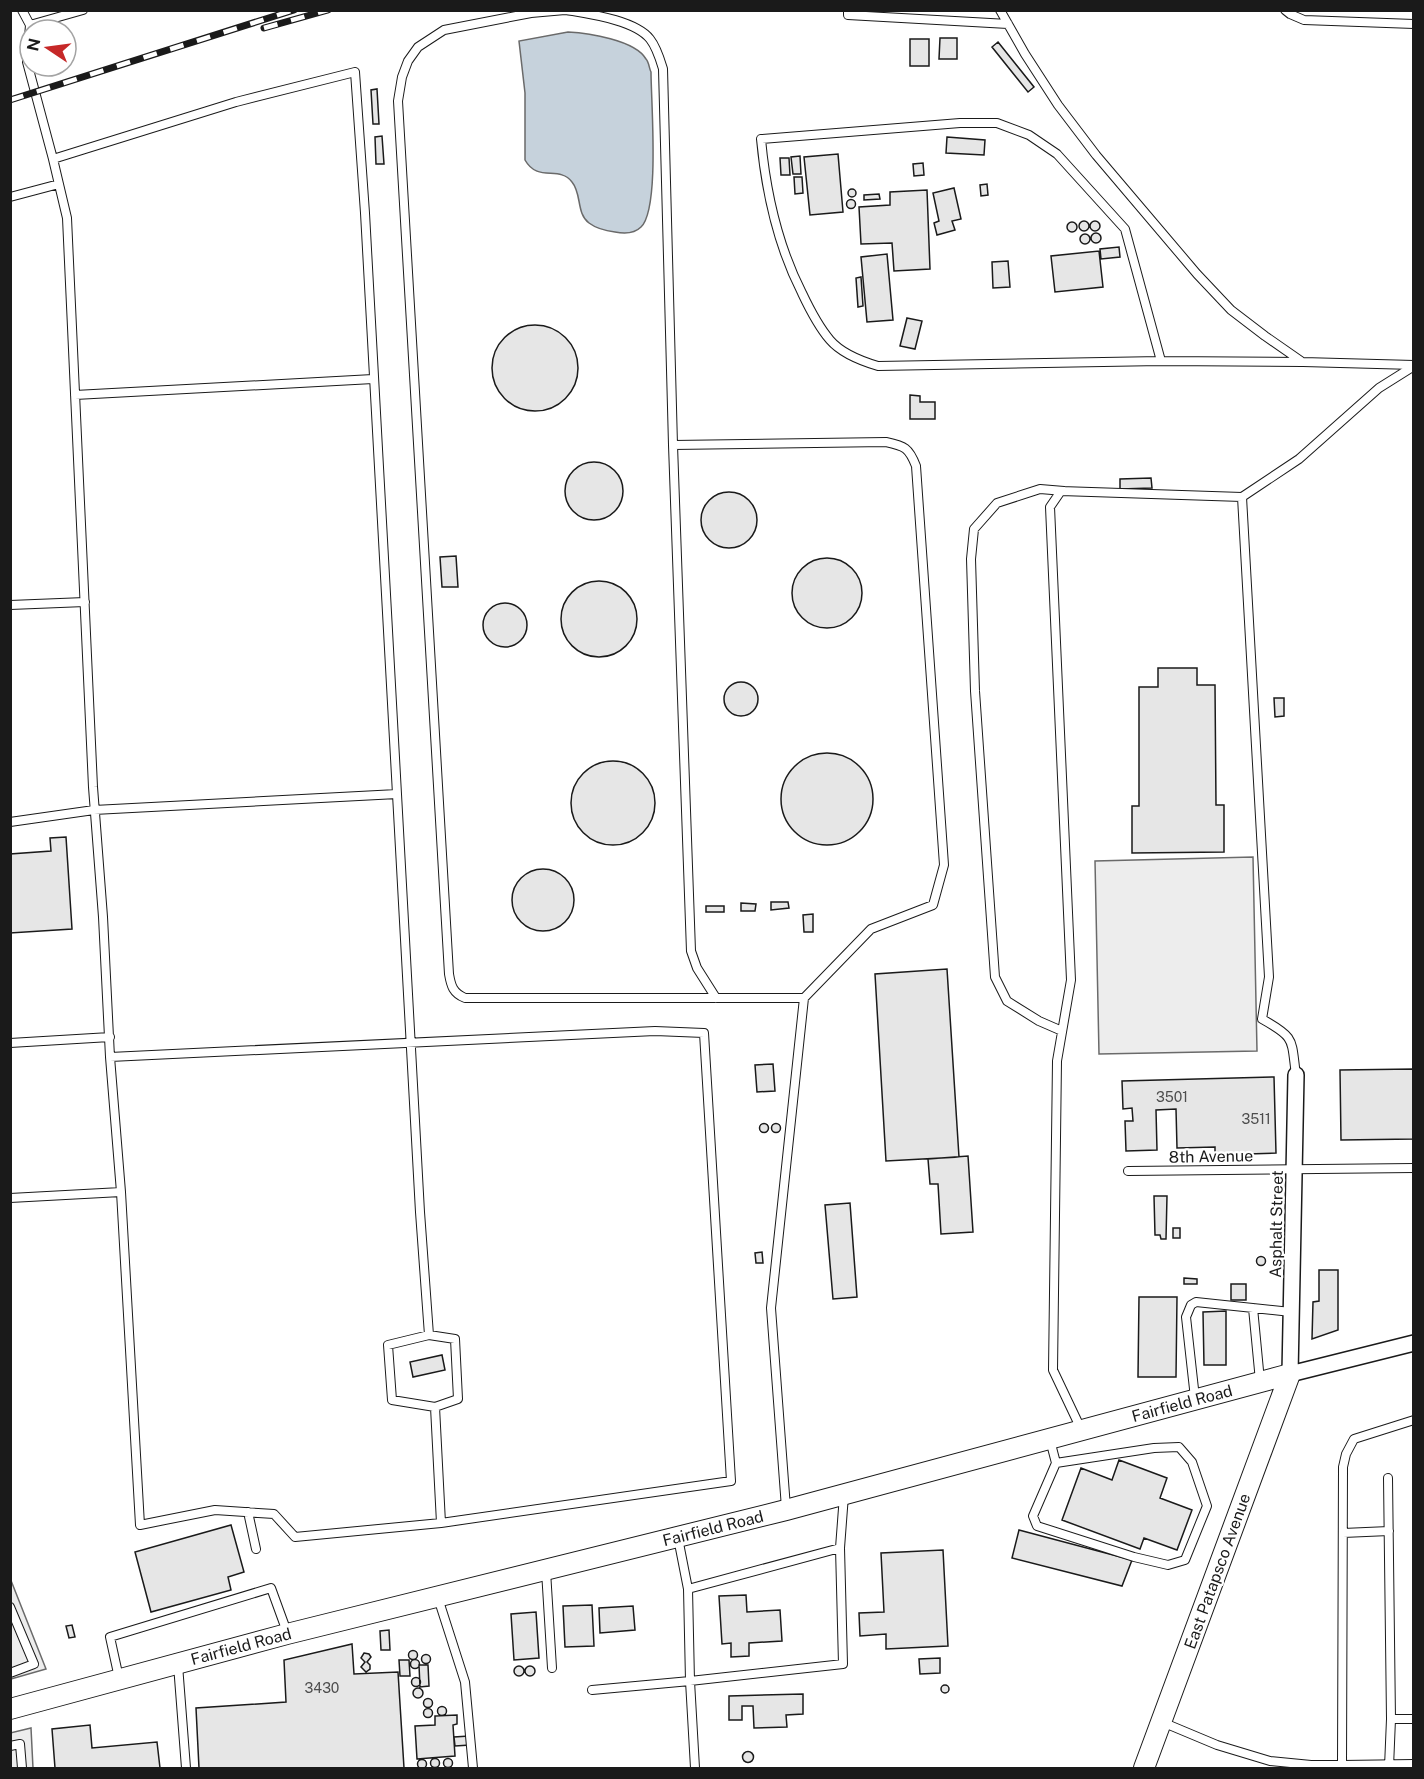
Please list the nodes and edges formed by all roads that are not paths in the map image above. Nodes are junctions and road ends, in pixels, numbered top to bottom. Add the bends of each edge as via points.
1 (83, 10) edge
2 (565, 10) edge
3 (848, 10) edge
4 (1000, 10) edge
5 (1285, 10) edge
6 (55, 18) edge
7 (1008, 24) junction
8 (1413, 24) edge
9 (31, 78) edge
10 (53, 159) junction
11 (59, 184) junction
12 (10, 197) edge
13 (1161, 361) junction
14 (1303, 362) junction
15 (1413, 365) edge
16 (373, 379) junction
17 (75, 395) junction
18 (673, 445) junction
19 (1066, 491) junction
20 (1242, 497) junction
21 (85, 602) junction
22 (10, 605) edge
23 (397, 794) junction
24 (94, 810) junction
25 (10, 822) edge
26 (716, 998) junction
27 (804, 998) junction
28 (1062, 1031) junction
29 (110, 1037) junction
30 (411, 1042) junction
31 (10, 1043) edge
32 (110, 1057) junction
33 (1296, 1075) joint
34 (1413, 1168) edge
35 (1295, 1169) junction
36 (1128, 1171) dead end
37 (121, 1192) junction
38 (10, 1198) edge
39 (1253, 1308) junction
40 (1292, 1312) junction
41 (429, 1335) junction
42 (1413, 1342) edge
43 (1290, 1374) junction
44 (1260, 1382) junction
45 (1196, 1400) junction
46 (435, 1407) junction
47 (1413, 1420) edge
48 (1082, 1430) junction
49 (1049, 1439) junction
50 (1056, 1463) junction
51 (1388, 1478) dead end
52 (844, 1494) junction
53 (786, 1510) junction
54 (248, 1512) junction
55 (441, 1523) junction
56 (1389, 1531) junction
57 (1343, 1533) junction
58 (677, 1537) junction
59 (840, 1548) junction
60 (256, 1549) dead end
61 (546, 1569) junction
62 (688, 1589) junction
63 (437, 1596) junction
64 (10, 1607) edge
65 (287, 1634) junction
66 (178, 1664) junction
67 (552, 1668) dead end
68 (10, 1673) edge
69 (120, 1679) junction
70 (690, 1681) junction
71 (592, 1690) dead end
72 (10, 1709) edge
73 (1391, 1719) junction
74 (1413, 1719) edge
75 (1162, 1722) junction
76 (10, 1746) edge
77 (1413, 1764) edge
78 (1342, 1765) junction
79 (1389, 1766) edge
80 (22, 1768) edge
81 (186, 1768) edge
82 (473, 1768) edge
83 (695, 1768) edge
84 (1144, 1768) edge

1 - 6 lane
2 - 18 lane via 632,26 649,37 663,69
2 - 26 lane via 444,30 418,47 408,61 398,101 449,974 452,987 465,998
3 - 7 lane via 848,15
4 - 7 lane
5 - 8 lane via 1304,20
7 - 14 lane via 1058,105 1096,156 1197,274 1231,310
9 - 10 lane
10 - 11 lane
10 - 16 lane via 236,102 355,72
11 - 12 lane
11 - 17 lane via 67,218
13 - 13 lane via 878,366 858,360 831,342 814,318 789,267 773,218 761,139 960,123 997,123 1029,135 1057,154 1125,229
13 - 14 lane
14 - 15 lane
15 - 20 lane via 1379,388 1299,459
16 - 17 lane
16 - 23 lane
17 - 21 lane
18 - 26 lane via 691,951
18 - 27 lane via 886,442 903,446 916,466 944,865 933,905 871,929
19 - 20 lane
19 - 28 lane via 1061,491 1050,507 1071,980
19 - 28 lane via 1040,489 997,503 974,529 970,559 995,977 1007,1001
20 - 33 lane via 1269,977 1262,1019 1287,1034
21 - 22 lane
21 - 24 lane
23 - 24 lane
23 - 30 lane
24 - 25 lane
24 - 29 lane
26 - 27 lane
27 - 53 lane via 771,1308
28 - 48 lane via 1057,1061 1053,1370
29 - 31 lane
29 - 32 lane
30 - 32 lane
30 - 41 lane
30 - 55 lane via 655,1031 704,1033 731,1481
32 - 37 lane
33 - 35 street, Asphalt Street
34 - 35 lane, 8th Avenue
35 - 36 lane, 8th Avenue
35 - 40 street, Asphalt Street
37 - 38 lane
37 - 54 lane via 140,1525 215,1510
39 - 40 lane
39 - 44 lane
39 - 45 lane via 1196,1302 1191,1305 1186,1317
40 - 43 street, Asphalt Street
41 - 46 lane via 455,1339 458,1399
41 - 46 lane via 387,1345 392,1400
42 - 43 street, Fairfield Road
43 - 44 street, Fairfield Road
43 - 75 street, East Patapsco Avenue
44 - 45 street, Fairfield Road
45 - 48 street, Fairfield Road
46 - 55 lane
47 - 57 lane via 1354,1439 1343,1467
48 - 49 street, Fairfield Road
49 - 50 lane
49 - 52 street, Fairfield Road
50 - 50 lane via 1033,1516 1037,1526 1168,1565 1185,1560 1207,1506 1192,1462 1179,1447
51 - 56 lane
52 - 53 street, Fairfield Road
52 - 59 lane
53 - 58 street, Fairfield Road
54 - 55 lane via 274,1514 294,1537
54 - 60 lane
56 - 57 lane
56 - 73 lane
57 - 78 lane
58 - 61 street, Fairfield Road
58 - 62 lane
59 - 62 lane
59 - 70 lane via 843,1664
61 - 63 street, Fairfield Road
61 - 67 lane
62 - 70 lane
63 - 65 street, Fairfield Road
63 - 82 lane via 465,1682
64 - 68 lane via 34,1664
65 - 66 street, Fairfield Road
65 - 69 lane via 271,1588 110,1637
66 - 69 street, Fairfield Road
66 - 81 lane
69 - 72 street, Fairfield Road
70 - 71 lane
70 - 83 lane
73 - 74 lane
73 - 79 lane
75 - 78 lane via 1270,1761
75 - 84 street, East Patapsco Avenue
76 - 80 lane via 20,1744
77 - 79 lane
78 - 79 lane

